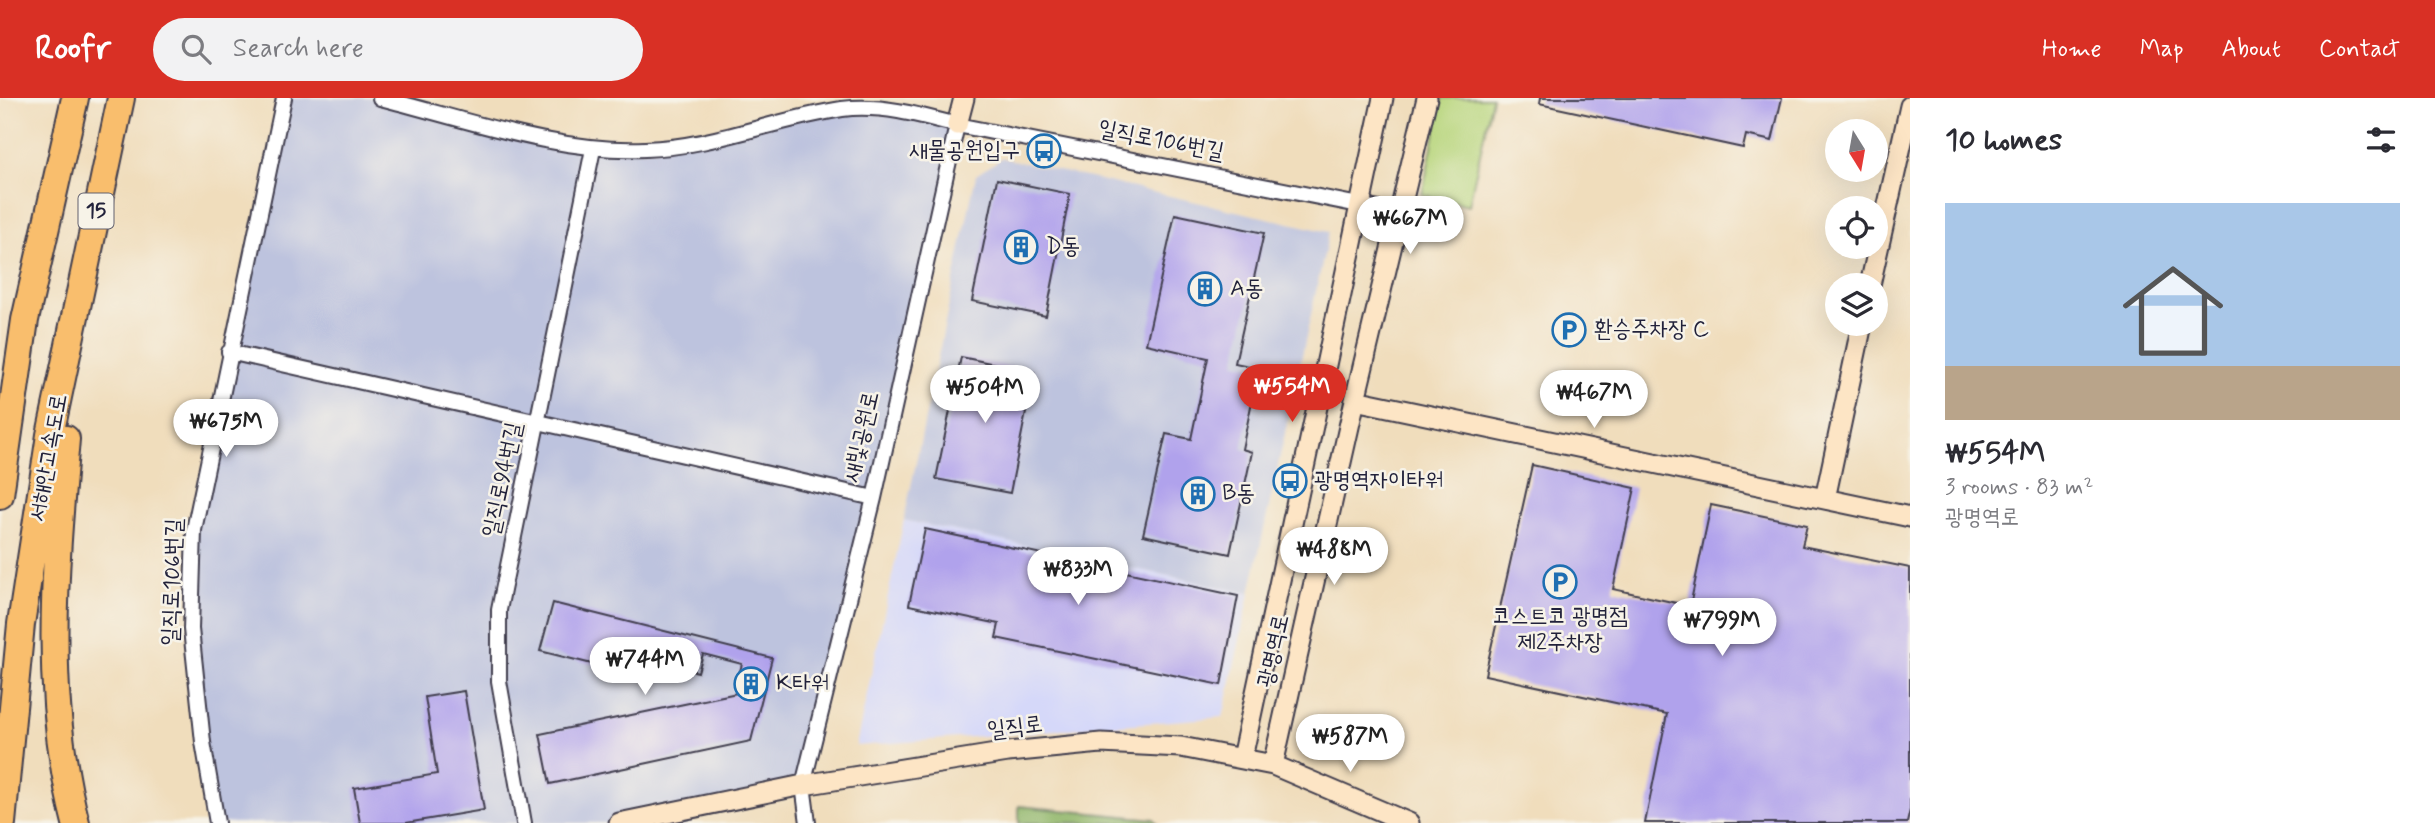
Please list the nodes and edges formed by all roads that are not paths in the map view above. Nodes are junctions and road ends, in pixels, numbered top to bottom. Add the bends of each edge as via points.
1 (75, 98) edge
2 (121, 98) edge
3 (284, 98) edge
4 (380, 98) edge
5 (964, 98) edge
6 (1383, 98) edge
7 (1427, 98) edge
8 (1910, 106) edge
9 (957, 125) junction
10 (593, 149) junction
11 (1360, 203) junction
12 (1399, 213) junction
13 (1873, 273) edge
14 (25, 320) junction
15 (76, 324) junction
16 (1859, 336) edge
17 (229, 352) junction
18 (1355, 400) junction
19 (0, 423) edge
20 (538, 424) junction
21 (0, 495) edge
22 (874, 498) junction
23 (1825, 499) junction
24 (1910, 517) edge
25 (1242, 758) junction
26 (1273, 765) junction
27 (803, 785) junction
28 (3, 815) edge
29 (76, 823) edge
30 (217, 823) edge
31 (524, 823) edge
32 (619, 823) edge
33 (808, 823) edge
34 (1409, 823) edge

1 - 14 highway, 서해안고속도로 / 15
2 - 15 highway, 서해안고속도로 / 15
3 - 17 street, 일직로106번길
4 - 10 street, 일직로106번길
5 - 9 street, 새빛공원로
6 - 11 street, 광명역로
7 - 12 street, 광명역로
8 - 13 street
9 - 10 street, 일직로106번길 via 899,110 843,109 704,142
9 - 11 street, 일직로106번길
9 - 22 street, 새빛공원로
10 - 20 street, 일직로94번길
11 - 12 street, 일직로106번길
11 - 25 street, 광명역로
12 - 18 street, 광명역로
14 - 19 highway
14 - 21 highway, 서해안고속도로 / 15
15 - 28 highway, 서해안고속도로 / 15 via 50,435 21,624
15 - 29 highway via 52,619 55,709
16 - 23 street
17 - 20 street
17 - 30 street, 일직로106번길 via 194,530 192,592 192,641
18 - 23 street
18 - 26 street, 광명역로
20 - 22 street
20 - 31 street, 일직로94번길 via 499,610 499,681
22 - 27 street, 새빛공원로
23 - 24 street
25 - 26 street, 일직로
25 - 27 street, 일직로 via 1181,747 1101,743 1008,752
26 - 34 street, 일직로
27 - 32 street, 일직로
27 - 33 street

